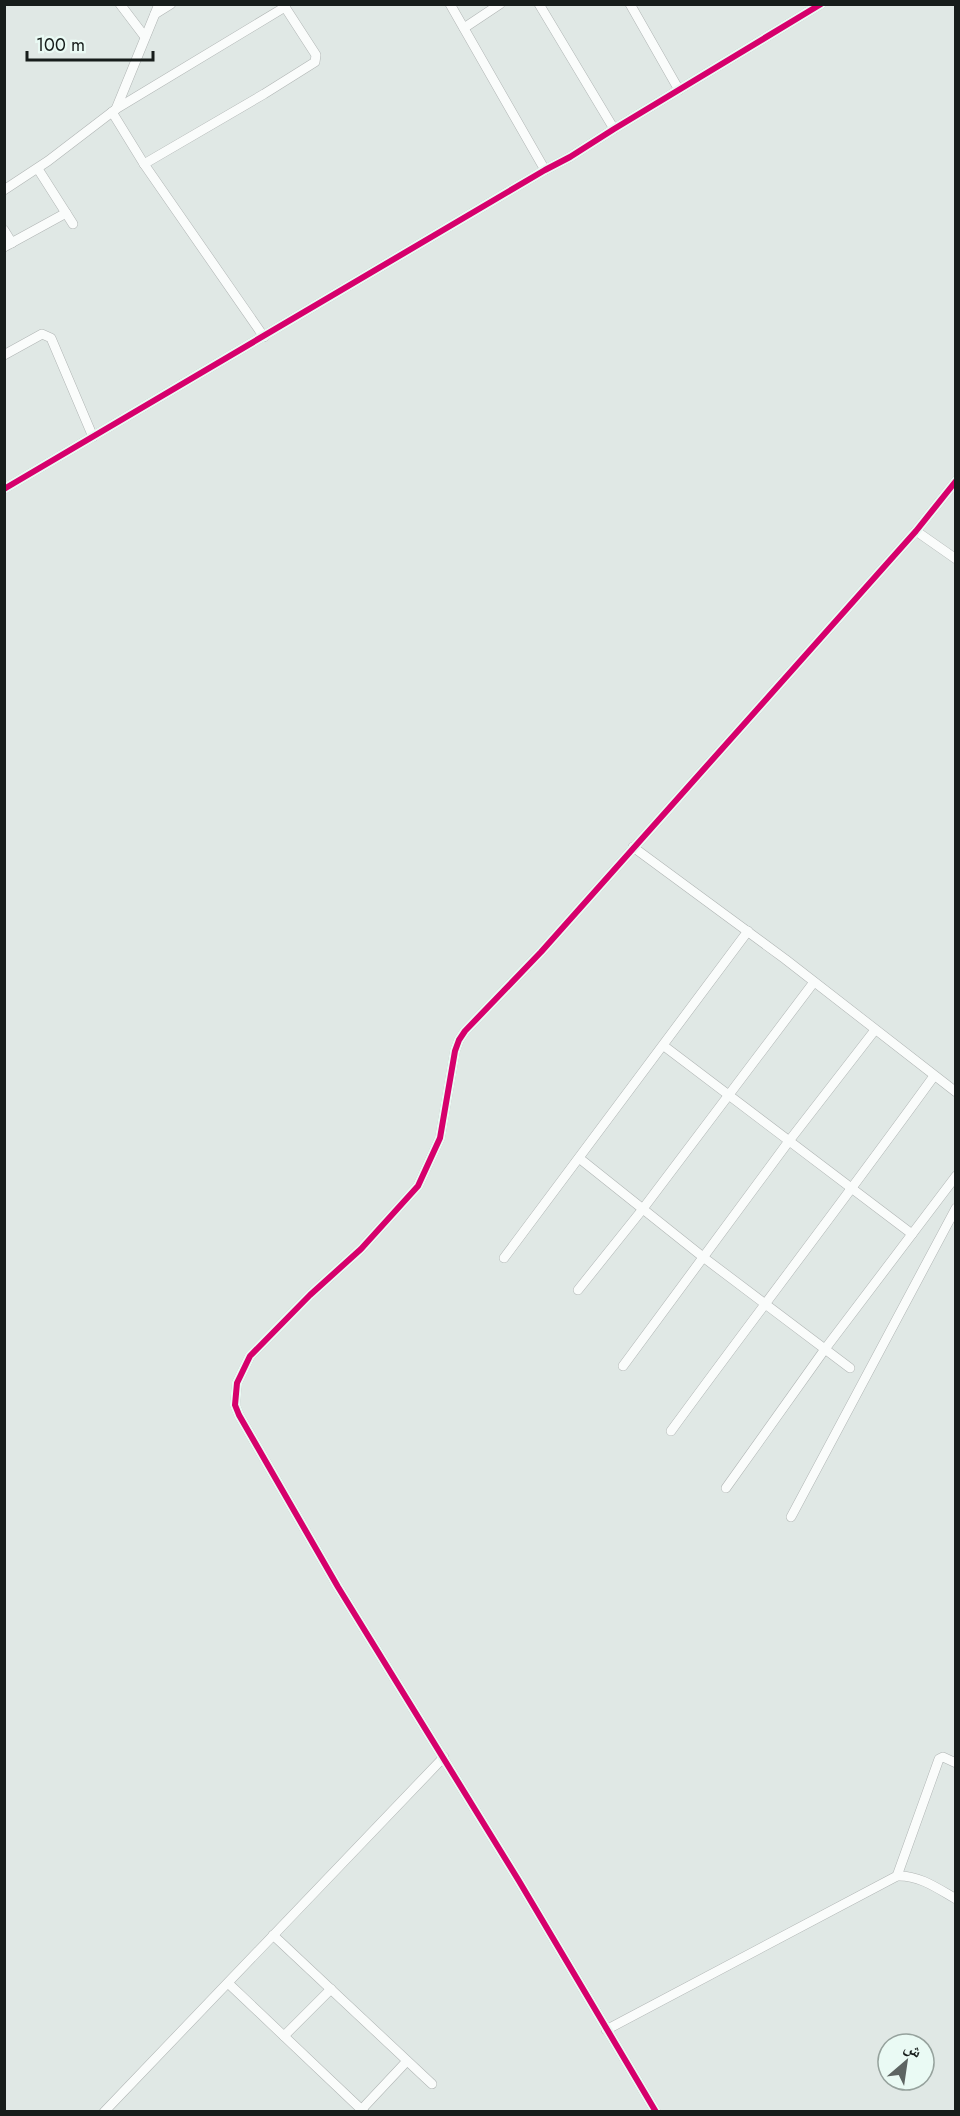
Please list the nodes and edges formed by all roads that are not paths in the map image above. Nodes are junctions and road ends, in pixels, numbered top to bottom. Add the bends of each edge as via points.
1 (120, 4) edge
2 (159, 4) edge
3 (171, 4) edge
4 (450, 4) edge
5 (500, 4) edge
6 (538, 4) edge
7 (630, 4) edge
8 (284, 6) edge
9 (817, 6) edge
10 (155, 14) junction
11 (465, 28) junction
12 (145, 37) junction
13 (679, 90) junction
14 (114, 111) junction
15 (614, 129) junction
16 (144, 164) junction
17 (38, 169) junction
18 (545, 170) junction
19 (4, 190) edge
20 (66, 213) junction
21 (73, 224) dead end
22 (4, 230) edge
23 (8, 245) edge
24 (264, 337) junction
25 (4, 355) edge
26 (93, 437) junction
27 (956, 481) edge
28 (4, 489) edge
29 (916, 531) junction
30 (956, 559) edge
31 (633, 848) junction
32 (748, 931) junction
33 (814, 982) junction
34 (875, 1030) junction
35 (664, 1046) junction
36 (934, 1076) junction
37 (956, 1092) edge
38 (728, 1096) junction
39 (789, 1141) junction
40 (579, 1158) junction
41 (956, 1176) edge
42 (853, 1189) junction
43 (956, 1208) edge
44 (642, 1209) junction
45 (912, 1234) junction
46 (703, 1257) junction
47 (504, 1258) dead end
48 (578, 1290) dead end
49 (765, 1303) junction
50 (825, 1349) junction
51 (623, 1366) dead end
52 (850, 1368) dead end
53 (671, 1431) dead end
54 (726, 1488) dead end
55 (791, 1517) dead end
56 (444, 1757) junction
57 (956, 1763) edge
58 (897, 1876) junction
59 (956, 1899) edge
60 (273, 1935) junction
61 (228, 1983) junction
62 (331, 1989) junction
63 (606, 2030) junction
64 (284, 2036) junction
65 (407, 2061) junction
66 (432, 2084) dead end
67 (363, 2110) edge
68 (104, 2112) edge
69 (656, 2112) edge

1 - 12 street
2 - 10 street
3 - 10 street
4 - 11 street
5 - 11 street
6 - 15 street
7 - 13 street
8 - 14 street
8 - 16 street via 316,55 315,62
9 - 13 street
10 - 12 street
11 - 18 street
12 - 14 street
13 - 15 street
14 - 16 street
14 - 17 street
15 - 18 street
16 - 24 street
17 - 19 street
17 - 20 street
18 - 24 street
20 - 21 street
20 - 23 street
22 - 23 street
24 - 26 street
25 - 26 street via 42,334 51,338
26 - 28 street
27 - 29 street
29 - 30 street
29 - 31 street
31 - 32 street
31 - 56 street via 459,1040 440,1138 418,1186 360,1249 250,1356 237,1383 238,1415 338,1587
32 - 33 street
32 - 35 street
33 - 34 street
33 - 38 street
34 - 36 street
34 - 39 street
35 - 38 street
35 - 40 street
36 - 37 street
36 - 42 street
38 - 39 street
38 - 44 street
39 - 42 street
39 - 46 street
40 - 44 street
40 - 47 street
41 - 45 street
42 - 45 street
42 - 49 street
43 - 55 street
44 - 46 street
44 - 48 street
45 - 50 street
46 - 49 street
46 - 51 street
49 - 50 street
49 - 53 street
50 - 52 street
50 - 54 street
56 - 60 street
56 - 63 street
57 - 58 street via 948,1758 939,1759
58 - 59 street via 917,1878
58 - 63 street
60 - 61 street
60 - 62 street
61 - 64 street
61 - 68 street
62 - 64 street
62 - 65 street
63 - 69 street
64 - 67 street
65 - 66 street
65 - 67 street

